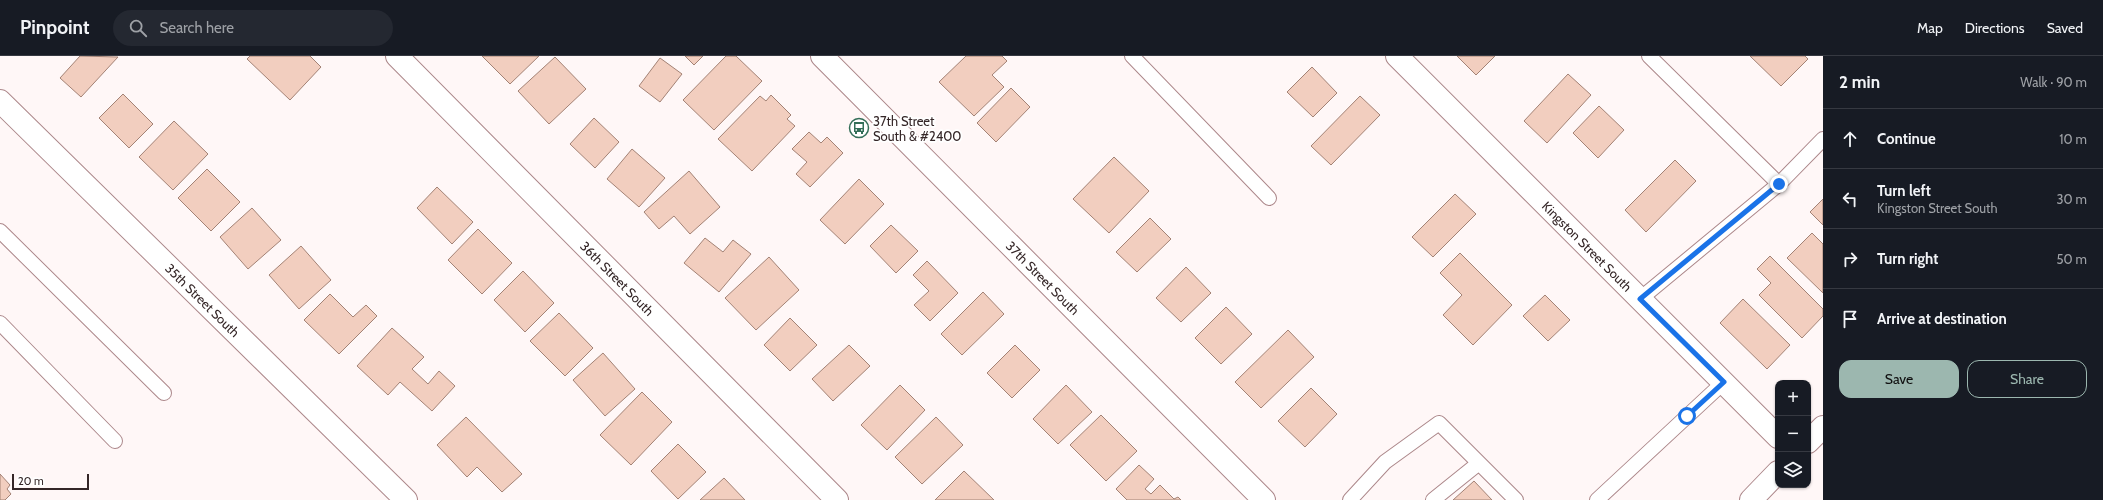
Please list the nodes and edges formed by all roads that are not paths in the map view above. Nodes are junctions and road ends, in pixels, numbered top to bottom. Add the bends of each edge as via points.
1 (397, 56) edge
2 (822, 56) edge
3 (1132, 56) edge
4 (1397, 56) edge
5 (1649, 56) edge
6 (0, 100) edge
7 (1823, 139) edge
8 (1779, 184) junction
9 (1269, 198) dead end
10 (0, 231) edge
11 (1640, 299) junction
12 (0, 323) edge
13 (1724, 382) junction
14 (164, 393) dead end
15 (1823, 427) edge
16 (1775, 433) edge
17 (1811, 439) edge
18 (115, 441) dead end
19 (1479, 463) junction
20 (1775, 475) edge
21 (406, 500) edge
22 (837, 500) edge
23 (1264, 500) edge
24 (1350, 500) edge
25 (1433, 500) edge
26 (1516, 500) edge
27 (1598, 500) edge
28 (1750, 500) edge

1 - 22 street, 36th Street South
2 - 23 street, 37th Street South
3 - 9 lane
4 - 11 street, Kingston Street South
5 - 8 lane
6 - 21 street, 35th Street South
7 - 8 lane
8 - 11 lane
10 - 14 lane
11 - 13 street, Kingston Street South
12 - 18 lane
13 - 16 street, Kingston Street South
13 - 27 lane
15 - 17 street
19 - 24 lane via 1439,423 1386,462
19 - 25 lane
19 - 26 lane
20 - 28 street

